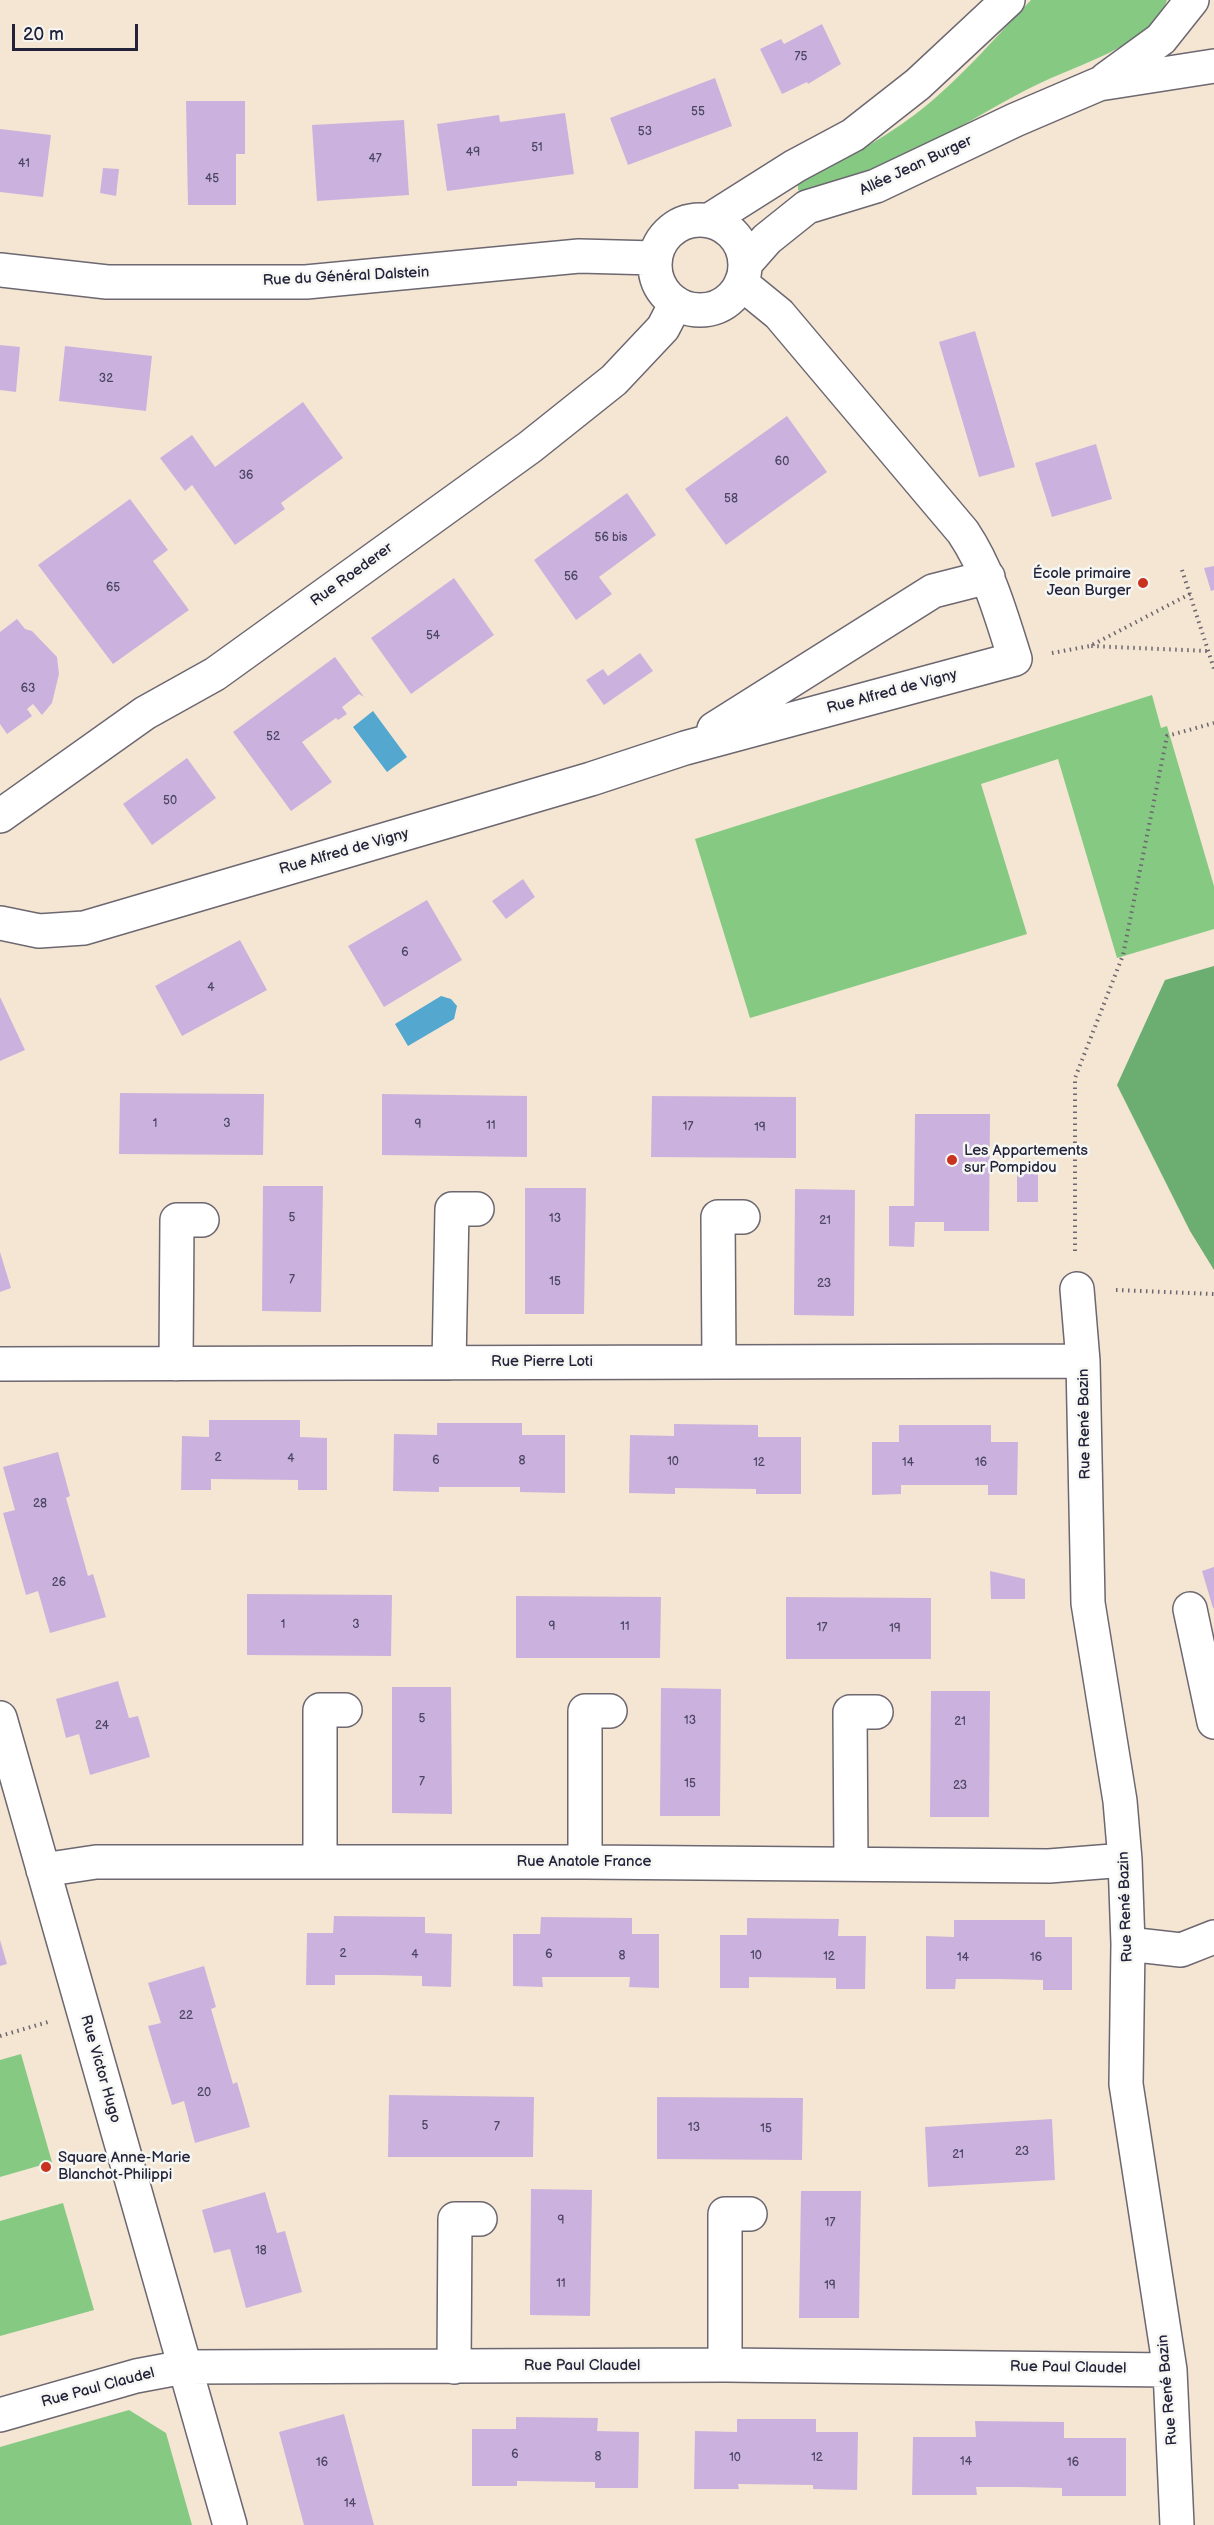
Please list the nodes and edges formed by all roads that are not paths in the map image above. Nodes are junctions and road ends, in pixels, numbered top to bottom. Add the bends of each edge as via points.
1 (1008, 0) edge
2 (1192, 0) edge
3 (1214, 66) edge
4 (1100, 84) junction
5 (708, 221) junction
6 (656, 258) junction
7 (0, 270) edge
8 (743, 273) junction
9 (676, 303) junction
10 (988, 577) junction
11 (685, 748) junction
12 (0, 816) edge
13 (0, 923) edge
14 (477, 1209) dead end
15 (742, 1217) dead end
16 (202, 1220) dead end
17 (1077, 1289) road end
18 (1083, 1361) junction
19 (719, 1362) junction
20 (448, 1363) junction
21 (0, 1364) edge
22 (176, 1364) junction
23 (1190, 1609) dead end
24 (345, 1710) dead end
25 (610, 1711) dead end
26 (876, 1712) dead end
27 (0, 1718) edge
28 (1214, 1722) edge
29 (1125, 1860) junction
30 (320, 1862) junction
31 (585, 1862) junction
32 (851, 1864) junction
33 (43, 1870) junction
34 (1214, 1938) edge
35 (1128, 1944) junction
36 (750, 2214) dead end
37 (480, 2218) dead end
38 (725, 2365) junction
39 (184, 2367) junction
40 (454, 2367) junction
41 (1170, 2370) junction
42 (0, 2415) edge
43 (230, 2525) edge
44 (1177, 2525) edge

1 - 5 street via 918,84 853,135
2 - 4 street, Allée Jean Burger via 1161,39
3 - 4 street, Allée Jean Burger
4 - 8 street, Allée Jean Burger via 876,186 807,207 767,239
5 - 6 street via 690,221 674,229 662,242
5 - 8 street via 734,236
6 - 7 street, Rue du Général Dalstein via 579,256 306,282 107,282
6 - 9 street via 656,276 663,291
8 - 9 street via 733,296 713,308 690,309
8 - 10 street, Rue Alfred de Vigny via 963,532
9 - 12 street, Rue Roederer via 663,328 614,380 530,447 215,674 145,713
10 - 11 street, Rue Alfred de Vigny via 933,591
10 - 11 street, Rue Alfred de Vigny via 1016,659
11 - 13 street, Rue Alfred de Vigny via 84,928 39,931
14 - 20 street via 452,1209
15 - 19 street via 718,1217
16 - 22 street via 177,1220
17 - 18 street, Rue René Bazin
18 - 19 street, Rue Pierre Loti
18 - 29 street, Rue René Bazin via 1088,1603 1120,1801
19 - 20 street, Rue Pierre Loti
20 - 22 street, Rue Pierre Loti
21 - 22 street, Rue Pierre Loti
23 - 28 street
24 - 30 street via 320,1710
25 - 31 street via 585,1711
26 - 32 street via 850,1712
27 - 33 street, Rue Victor Hugo
29 - 32 street, Rue Anatole France via 1049,1866
29 - 35 street, Rue René Bazin
30 - 31 street, Rue Anatole France
30 - 33 street, Rue Anatole France via 96,1862
31 - 32 street, Rue Anatole France
33 - 39 street, Rue Victor Hugo
34 - 35 street via 1181,1950
35 - 41 street, Rue René Bazin via 1126,2084
36 - 38 street via 725,2214
37 - 40 street via 454,2219
38 - 40 street, Rue Paul Claudel
38 - 41 street, Rue Paul Claudel
39 - 40 street, Rue Paul Claudel
39 - 42 street, Rue Paul Claudel via 136,2376
39 - 43 street, Rue Victor Hugo
41 - 44 street, Rue René Bazin

